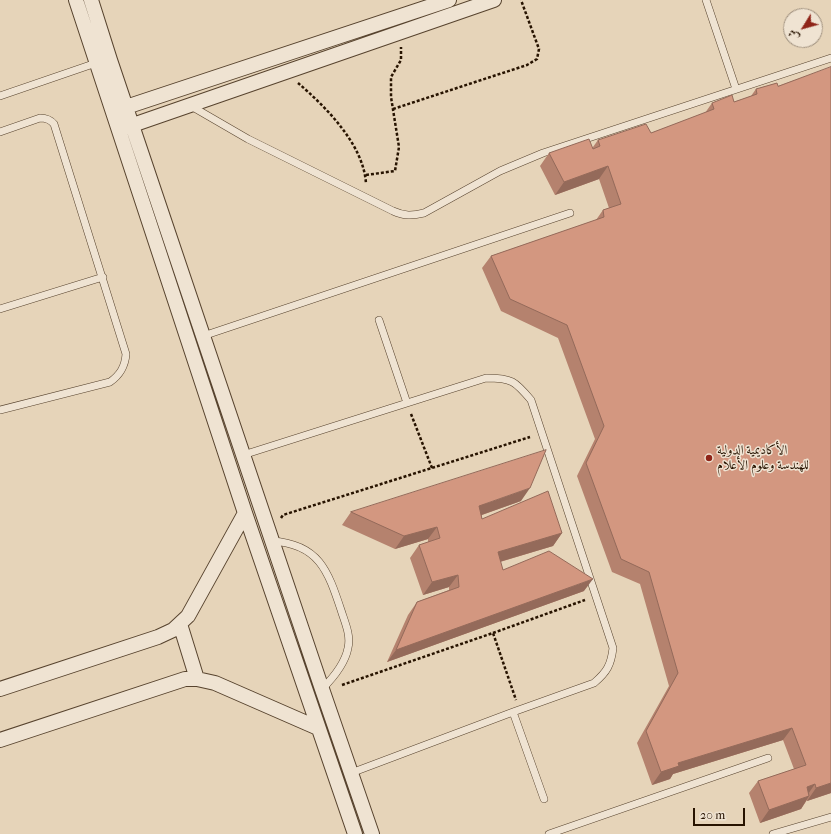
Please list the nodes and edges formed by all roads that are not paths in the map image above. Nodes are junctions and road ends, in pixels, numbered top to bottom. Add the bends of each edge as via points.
1 (76, 0) edge
2 (91, 0) edge
3 (449, 0) edge
4 (494, 0) edge
5 (706, 0) edge
6 (831, 58) edge
7 (110, 60) junction
8 (96, 64) junction
9 (185, 88) junction
10 (736, 88) junction
11 (0, 96) edge
12 (191, 106) junction
13 (126, 107) junction
14 (112, 112) junction
15 (132, 125) junction
16 (1, 130) edge
17 (118, 130) junction
18 (570, 213) dead end
19 (103, 277) junction
20 (0, 310) edge
21 (379, 320) dead end
22 (203, 336) junction
23 (188, 341) junction
24 (407, 403) junction
25 (0, 410) edge
26 (244, 455) junction
27 (228, 462) junction
28 (245, 513) junction
29 (270, 535) junction
30 (256, 543) junction
31 (180, 624) junction
32 (197, 679) junction
33 (325, 685) junction
34 (0, 690) edge
35 (308, 697) junction
36 (516, 711) junction
37 (318, 728) junction
38 (0, 740) edge
39 (768, 758) dead end
40 (351, 773) junction
41 (336, 779) junction
42 (544, 799) dead end
43 (831, 817) edge
44 (355, 834) edge
45 (372, 834) edge
46 (549, 834) edge
47 (773, 834) edge

1 - 8 street
2 - 7 street
3 - 9 street
4 - 12 street
5 - 10 lane
6 - 10 lane
7 - 8 street
7 - 13 street
8 - 11 lane
8 - 14 street
9 - 12 street
9 - 13 street
10 - 12 lane via 521,161 424,213 412,215 400,214 367,198 248,139
12 - 15 street
13 - 14 street
13 - 15 street
14 - 17 street
15 - 17 street
15 - 22 street
16 - 19 lane via 40,118 50,120 54,124
17 - 23 street
18 - 22 lane
19 - 20 lane
19 - 25 lane via 126,354 124,367 120,373 110,382
21 - 24 lane
22 - 23 street
22 - 26 street
23 - 27 street
24 - 26 lane
24 - 36 lane via 486,378 504,378 519,385 532,400 613,648 611,661 604,675 594,683
26 - 27 street
26 - 29 street
27 - 28 street
28 - 30 street
28 - 31 street via 190,611
29 - 30 street
29 - 33 street
29 - 33 lane via 304,549 319,562 330,577 349,632 349,647 344,660
30 - 35 street
31 - 32 street
31 - 34 street via 158,637
32 - 37 street via 215,683
32 - 38 street via 174,682
33 - 35 street
33 - 40 street
35 - 37 street
36 - 40 lane
36 - 42 lane
37 - 41 street
39 - 46 lane
40 - 41 street
40 - 45 street
41 - 44 street
43 - 47 lane

